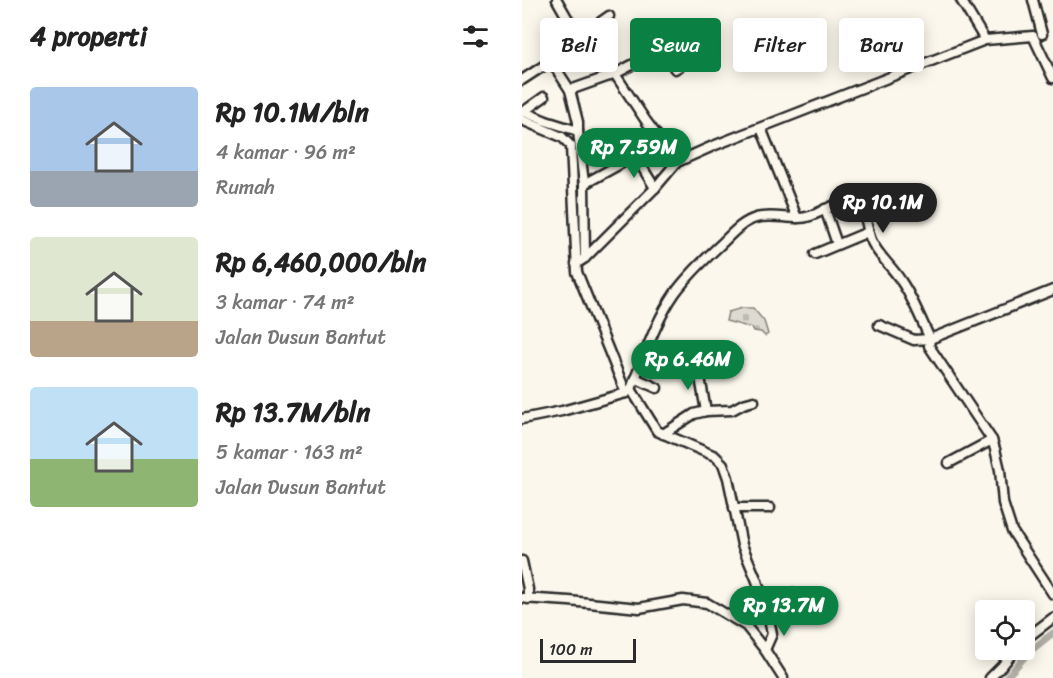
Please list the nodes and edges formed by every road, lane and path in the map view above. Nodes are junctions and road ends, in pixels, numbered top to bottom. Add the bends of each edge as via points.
1 (557, 0) edge
2 (961, 0) edge
3 (1033, 0) edge
4 (609, 16) dead end
5 (566, 18) edge
6 (606, 18) edge
7 (1053, 32) edge
8 (1042, 34) junction
9 (1033, 36) junction
10 (986, 40) junction
11 (630, 66) edge
12 (540, 68) edge
13 (558, 72) edge
14 (610, 72) edge
15 (613, 75) junction
16 (1053, 78) edge
17 (522, 80) edge
18 (570, 90) junction
19 (544, 97) dead end
20 (522, 114) edge
21 (545, 125) junction
22 (761, 128) junction
23 (578, 131) junction
24 (636, 157) dead end
25 (677, 162) junction
26 (622, 163) dead end
27 (584, 184) junction
28 (655, 188) junction
29 (825, 209) junction
30 (797, 218) junction
31 (868, 232) junction
32 (837, 244) junction
33 (815, 254) dead end
34 (580, 261) junction
35 (1053, 290) edge
36 (879, 326) dead end
37 (930, 339) junction
38 (698, 366) dead end
39 (635, 378) junction
40 (657, 388) dead end
41 (629, 391) junction
42 (754, 400) dead end
43 (706, 411) junction
44 (522, 419) edge
45 (663, 434) junction
46 (992, 440) junction
47 (949, 463) dead end
48 (734, 508) junction
49 (770, 508) dead end
50 (522, 561) edge
51 (793, 593) dead end
52 (1053, 594) edge
53 (525, 598) edge
54 (768, 618) junction
55 (1053, 618) edge
56 (1035, 632) edge
57 (765, 650) junction
58 (1007, 660) edge
59 (783, 678) edge
60 (990, 678) edge

1 - 5 street
2 - 10 street
3 - 8 street
4 - 6 street
7 - 8 street
8 - 9 street
9 - 10 street
9 - 16 street
10 - 22 street
11 - 15 street
12 - 17 street
13 - 18 street
14 - 15 street
15 - 18 street
15 - 25 street
18 - 23 street
19 - 20 street
20 - 21 street
21 - 23 street
21 - 34 street via 571,146
22 - 25 street
22 - 30 street
23 - 27 street
24 - 28 street
25 - 28 street
26 - 27 street
27 - 34 street
28 - 34 street
29 - 30 street via 804,219
29 - 31 street via 856,204 862,209
29 - 32 street
30 - 39 street via 751,219 697,267 662,315
31 - 32 street
31 - 37 street via 903,283
32 - 33 street
34 - 41 street via 579,279
35 - 37 street
36 - 37 street via 914,340
37 - 46 street via 930,349
38 - 43 street
39 - 40 street
39 - 41 street
41 - 44 street
41 - 45 street via 654,428
42 - 43 street via 732,410
43 - 45 street via 680,421
45 - 48 street via 718,458 725,469
46 - 47 street
46 - 52 street via 1012,531
48 - 49 street
48 - 54 street via 742,545
50 - 53 street via 528,589
51 - 54 street
53 - 57 street via 639,608 682,600 707,603 746,626
54 - 57 street via 771,634
55 - 56 street
57 - 59 street
58 - 60 street

